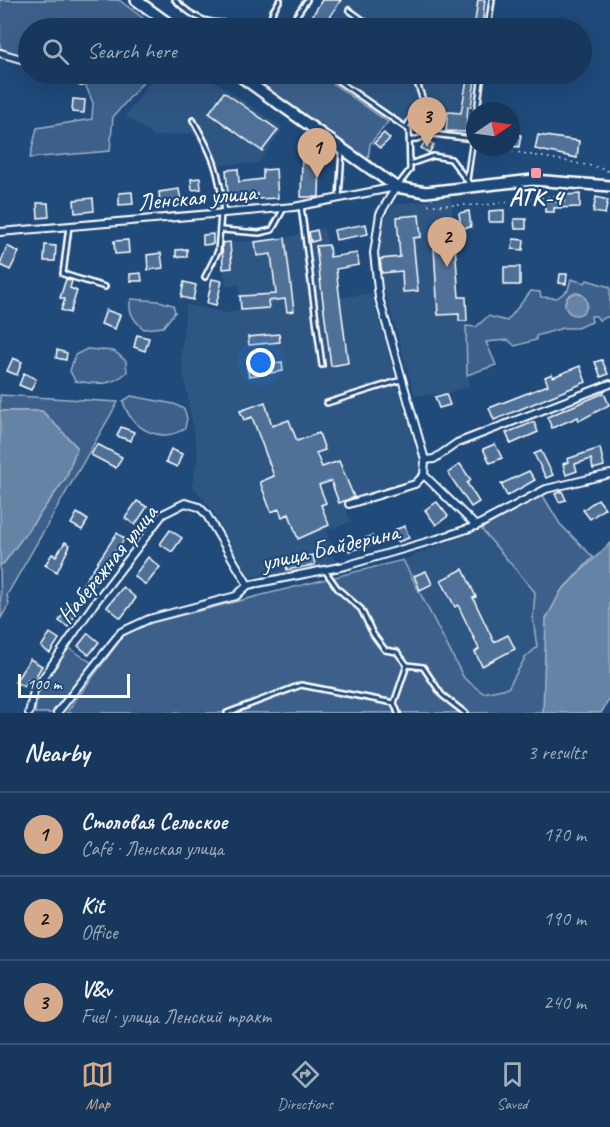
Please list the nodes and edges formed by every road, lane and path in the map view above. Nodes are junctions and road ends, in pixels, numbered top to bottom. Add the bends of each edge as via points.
1 (136, 0) edge
2 (175, 0) edge
3 (280, 0) edge
4 (307, 0) edge
5 (492, 0) edge
6 (349, 10) dead end
7 (161, 18) edge
8 (198, 18) edge
9 (271, 18) edge
10 (295, 18) edge
11 (360, 18) edge
12 (489, 18) edge
13 (0, 53) edge
14 (18, 58) edge
15 (251, 84) edge
16 (343, 84) edge
17 (417, 84) edge
18 (481, 84) edge
19 (478, 102) edge
20 (193, 120) dead end
21 (406, 127) junction
22 (466, 138) edge
23 (410, 141) junction
24 (342, 149) junction
25 (520, 153) edge
26 (472, 156) edge
27 (410, 164) junction
28 (610, 172) edge
29 (470, 184) junction
30 (610, 186) edge
31 (396, 187) junction
32 (560, 195) dead end
33 (339, 199) junction
34 (428, 205) dead end
35 (301, 206) junction
36 (284, 208) junction
37 (223, 213) junction
38 (69, 226) junction
39 (222, 230) junction
40 (0, 232) edge
41 (205, 277) dead end
42 (105, 287) dead end
43 (322, 365) dead end
44 (403, 379) junction
45 (610, 384) edge
46 (327, 403) dead end
47 (425, 460) junction
48 (610, 474) edge
49 (424, 475) junction
50 (349, 504) dead end
51 (476, 526) junction
52 (325, 570) junction
53 (248, 585) junction
54 (407, 665) junction
55 (394, 703) junction
56 (28, 713) edge
57 (57, 713) edge
58 (227, 713) edge
59 (398, 713) edge
60 (465, 713) edge

1 - 7 main road
2 - 8 lane
3 - 9 lane
4 - 10 lane
5 - 12 lane
6 - 11 lane
13 - 14 street
15 - 24 main road
16 - 21 lane
17 - 21 lane via 423,100
18 - 19 lane
20 - 37 lane via 214,157
21 - 23 lane via 410,130
22 - 23 lane via 433,134
23 - 27 lane
24 - 31 main road
24 - 33 lane
25 - 28 path
26 - 29 lane
27 - 29 lane via 433,156 451,159
27 - 31 lane via 410,170
29 - 30 main road via 533,180
29 - 31 main road via 426,192
31 - 33 street, Ленская улица
31 - 44 street via 380,214 374,253 379,298
32 - 34 path via 486,205
33 - 35 street, Ленская улица
35 - 36 street, Ленская улица
35 - 43 lane
36 - 37 street, Ленская улица
36 - 39 lane via 272,230
37 - 38 street, Ленская улица
37 - 39 lane
38 - 40 street, Ленская улица
38 - 42 lane via 63,274
39 - 41 lane via 218,251
44 - 46 lane
44 - 47 street
45 - 47 street via 458,443 434,459
47 - 49 street
48 - 51 street, улица Байдерина via 546,489
49 - 50 street via 415,484
49 - 51 street
51 - 52 street, улица Байдерина
52 - 53 street, улица Байдерина
52 - 54 lane via 338,589 361,609 385,650 397,652
53 - 56 street, Набережная улица via 199,507 185,503 164,514 94,604 34,691
53 - 57 street, улица Байдерина via 236,596 149,619 121,632
54 - 55 lane
54 - 60 lane via 423,667 442,695
55 - 58 lane via 301,685
55 - 59 lane

